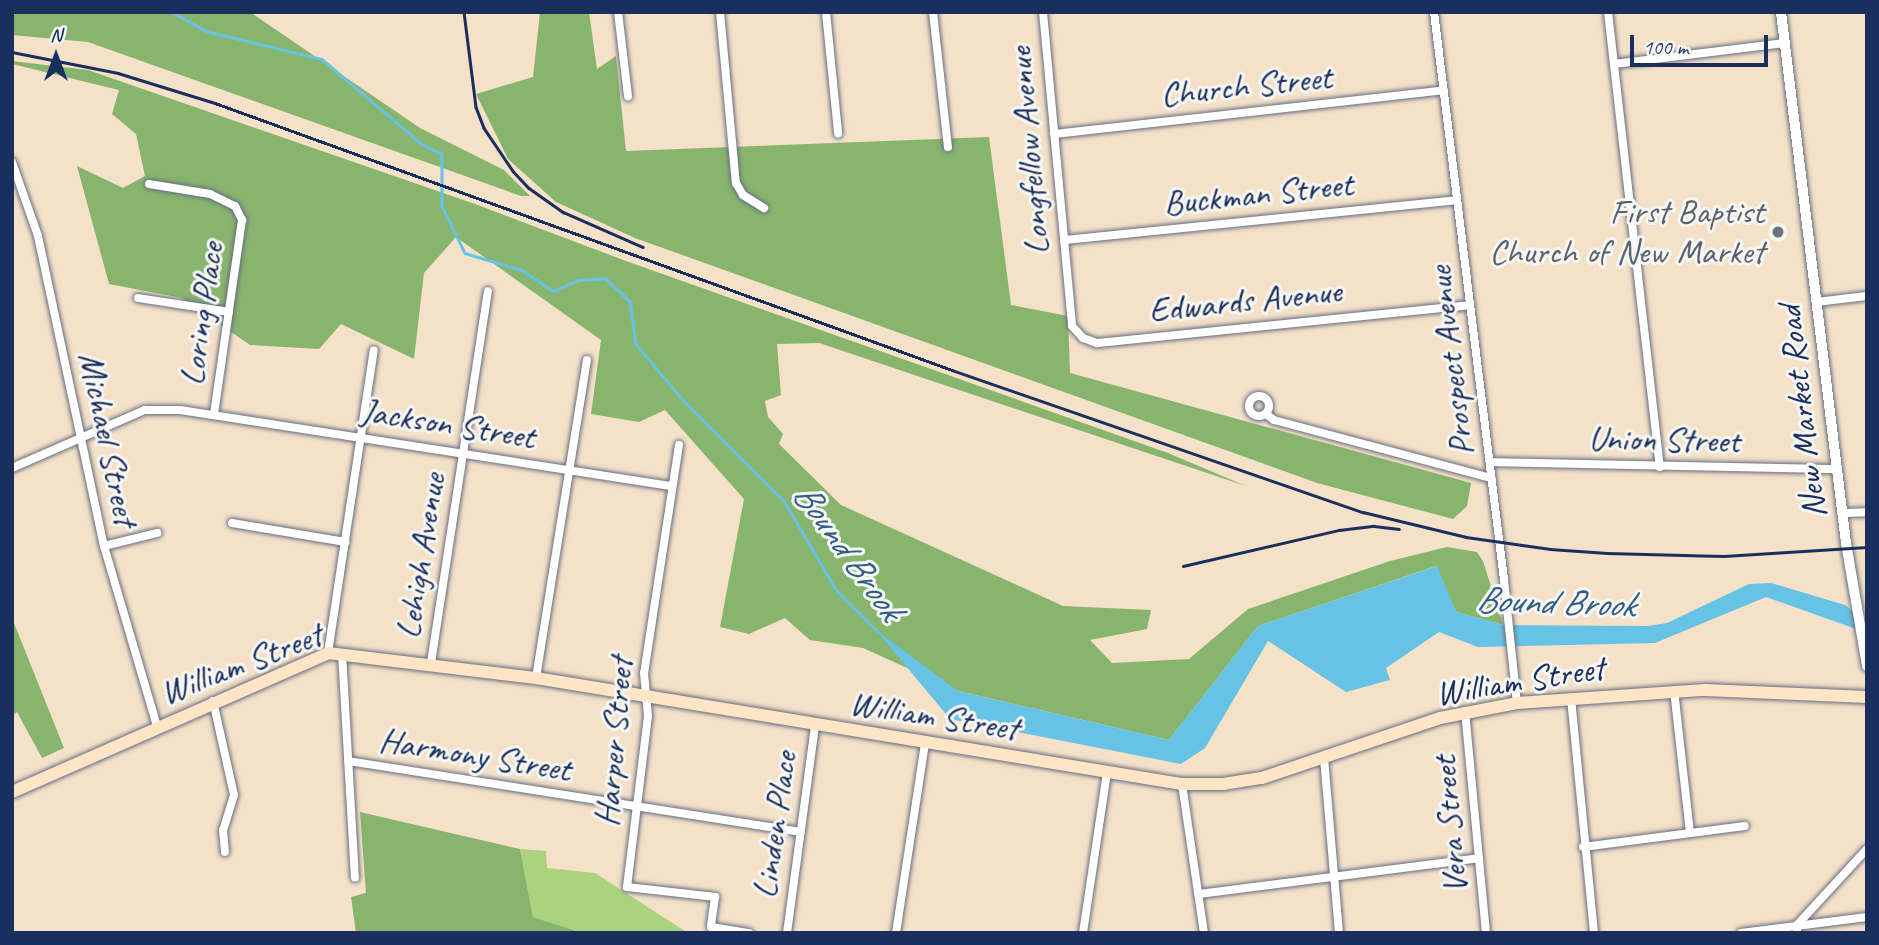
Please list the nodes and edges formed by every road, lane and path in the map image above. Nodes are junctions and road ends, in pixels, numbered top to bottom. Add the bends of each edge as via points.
1 (618, 12) edge
2 (720, 12) edge
3 (826, 12) edge
4 (933, 12) edge
5 (1043, 12) edge
6 (1434, 12) edge
7 (1608, 12) edge
8 (1781, 12) edge
9 (1785, 43) junction
10 (1614, 64) junction
11 (1444, 90) junction
12 (628, 96) dead end
13 (838, 133) dead end
14 (1054, 134) junction
15 (948, 147) dead end
16 (12, 162) edge
17 (149, 184) dead end
18 (1457, 200) junction
19 (764, 208) dead end
20 (1064, 240) junction
21 (1068, 285) joint
22 (488, 291) dead end
23 (1867, 296) edge
24 (138, 298) dead end
25 (1816, 302) junction
26 (1470, 305) junction
27 (229, 312) junction
28 (374, 350) dead end
29 (587, 360) dead end
30 (1266, 414) dead end
31 (214, 415) junction
32 (362, 436) junction
33 (80, 440) junction
34 (679, 445) dead end
35 (464, 452) junction
36 (1490, 462) junction
37 (1660, 467) junction
38 (12, 468) edge
39 (1837, 470) junction
40 (569, 471) junction
41 (1491, 478) junction
42 (672, 486) junction
43 (1867, 512) edge
44 (1843, 513) junction
45 (232, 523) dead end
46 (157, 533) dead end
47 (345, 542) junction
48 (104, 546) junction
49 (335, 653) junction
50 (431, 663) junction
51 (1867, 666) edge
52 (536, 678) junction
53 (1675, 690) junction
54 (1867, 697) edge
55 (647, 698) junction
56 (1571, 698) junction
57 (213, 701) junction
58 (1517, 703) junction
59 (1465, 711) junction
60 (815, 725) junction
61 (157, 726) junction
62 (925, 743) junction
63 (1324, 758) junction
64 (348, 761) junction
65 (1107, 772) junction
66 (1182, 784) junction
67 (12, 792) edge
68 (635, 808) junction
69 (1745, 826) dead end
70 (800, 832) junction
71 (1690, 832) junction
72 (1583, 847) junction
73 (1867, 849) edge
74 (225, 852) dead end
75 (1479, 858) junction
76 (355, 878) dead end
77 (1334, 878) junction
78 (1199, 894) junction
79 (1867, 917) edge
80 (1797, 929) edge
81 (750, 933) edge
82 (787, 933) edge
83 (896, 933) edge
84 (1083, 933) edge
85 (1204, 933) edge
86 (1339, 933) edge
87 (1486, 933) edge
88 (1594, 933) edge
89 (1741, 933) edge

1 - 12 street
2 - 19 street via 736,183 743,195
3 - 13 street
4 - 15 street
5 - 14 street, Longfellow Avenue
6 - 11 street, Prospect Avenue
7 - 10 street
8 - 9 street, New Market Road
9 - 10 street
9 - 25 street, New Market Road
10 - 37 street
11 - 14 street, Church Street
11 - 18 street, Prospect Avenue
14 - 20 street, Longfellow Avenue
16 - 33 street, Michael Street via 38,236
17 - 27 street, Loring Place via 210,194 235,206 242,220
18 - 20 street, Buckman Street
18 - 26 street, Prospect Avenue
20 - 21 street, Longfellow Avenue
21 - 26 street, Edwards Avenue via 1072,326 1083,338 1097,342
22 - 35 street, Lehigh Avenue
23 - 25 street
24 - 27 street
25 - 39 street, New Market Road
26 - 36 street, Prospect Avenue
27 - 31 street, Loring Place
28 - 32 street
29 - 40 street
30 - 41 street
31 - 32 street, Jackson Street
31 - 33 street, Jackson Street via 145,410
32 - 35 street, Jackson Street
32 - 47 street
33 - 38 street, Jackson Street
33 - 48 street, Michael Street
34 - 42 street, Harper Street
35 - 40 street, Jackson Street
35 - 50 street, Lehigh Avenue
36 - 37 street, Union Street
36 - 41 street, Prospect Avenue
37 - 39 street, Union Street
39 - 44 street, New Market Road
40 - 42 street, Jackson Street
40 - 52 street
41 - 58 street, Prospect Avenue
42 - 55 street, Harper Street via 644,673
43 - 44 street
44 - 51 street, New Market Road
45 - 47 street
46 - 48 street
47 - 49 street
48 - 61 street, Michael Street
49 - 50 main road, William Street
49 - 57 main road, William Street
49 - 64 street
50 - 52 main road, William Street
52 - 55 main road, William Street
53 - 54 main road, William Street
53 - 56 main road, William Street
53 - 71 street
55 - 60 main road, William Street
55 - 68 street, Harper Street
56 - 58 main road, William Street
56 - 72 street
57 - 61 main road, William Street
57 - 74 street via 233,795 223,830
58 - 59 main road, William Street
59 - 63 main road, William Street
59 - 75 street, Vera Street
60 - 62 main road, William Street
60 - 70 street, Linden Place
61 - 67 main road, William Street
62 - 65 main road, William Street
62 - 83 street
63 - 66 main road, William Street via 1262,778
63 - 77 street
64 - 68 street, Harmony Street
64 - 76 street
65 - 66 main road, William Street
65 - 84 street
66 - 78 street
68 - 70 street, Harmony Street
68 - 81 street, Harper Street via 627,887 715,897 711,927
69 - 71 street
70 - 82 street, Linden Place
71 - 72 street
72 - 88 street
73 - 80 street
75 - 77 street
75 - 87 street, Vera Street
77 - 78 street
77 - 86 street
78 - 85 street
79 - 80 street
80 - 89 street

